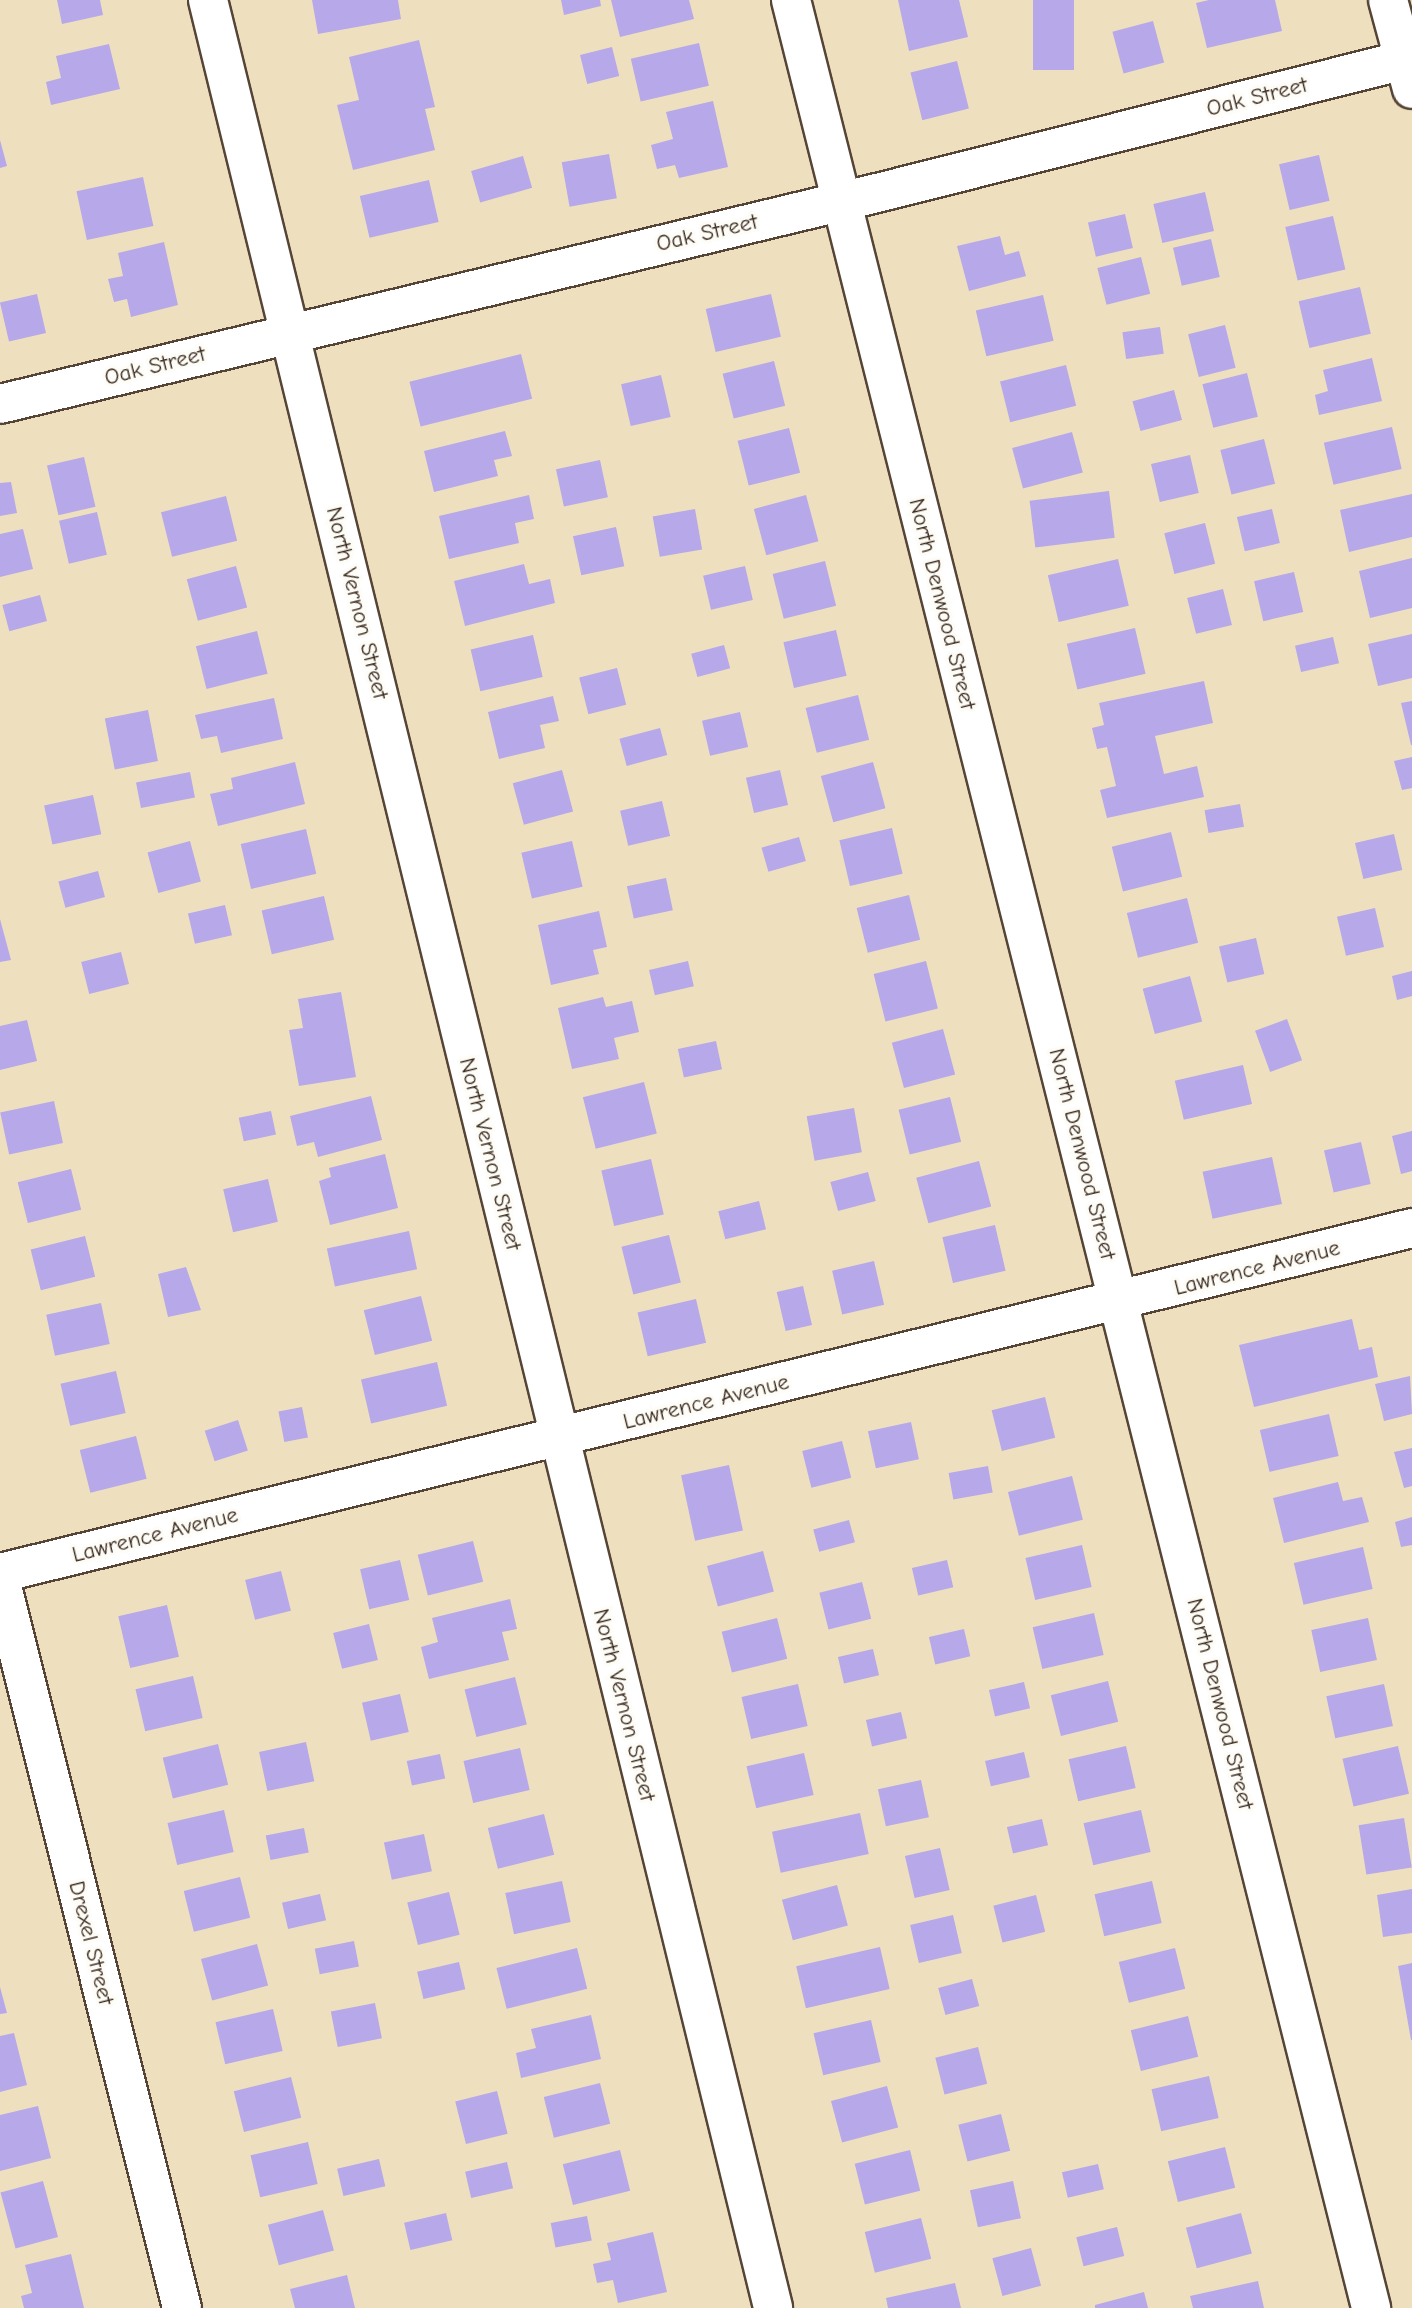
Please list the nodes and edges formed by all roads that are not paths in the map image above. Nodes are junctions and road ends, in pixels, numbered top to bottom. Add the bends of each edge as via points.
1 (208, 0) edge
2 (791, 0) edge
3 (1388, 0) edge
4 (1410, 69) edge
5 (841, 202) junction
6 (291, 332) junction
7 (0, 404) edge
8 (1412, 1228) edge
9 (1120, 1303) junction
10 (558, 1438) junction
11 (0, 1576) edge
12 (183, 2308) edge
13 (773, 2308) edge
14 (1371, 2308) edge

1 - 6 street, North Vernon Street
2 - 5 street, North Denwood Street
3 - 4 street
4 - 5 street, Oak Street
5 - 6 street, Oak Street
5 - 9 street, North Denwood Street
6 - 7 street, Oak Street
6 - 10 street, North Vernon Street
8 - 9 street, Lawrence Avenue
9 - 10 street, Lawrence Avenue
9 - 14 street, North Denwood Street
10 - 11 street, Lawrence Avenue
10 - 13 street, North Vernon Street
11 - 12 street, Drexel Street

